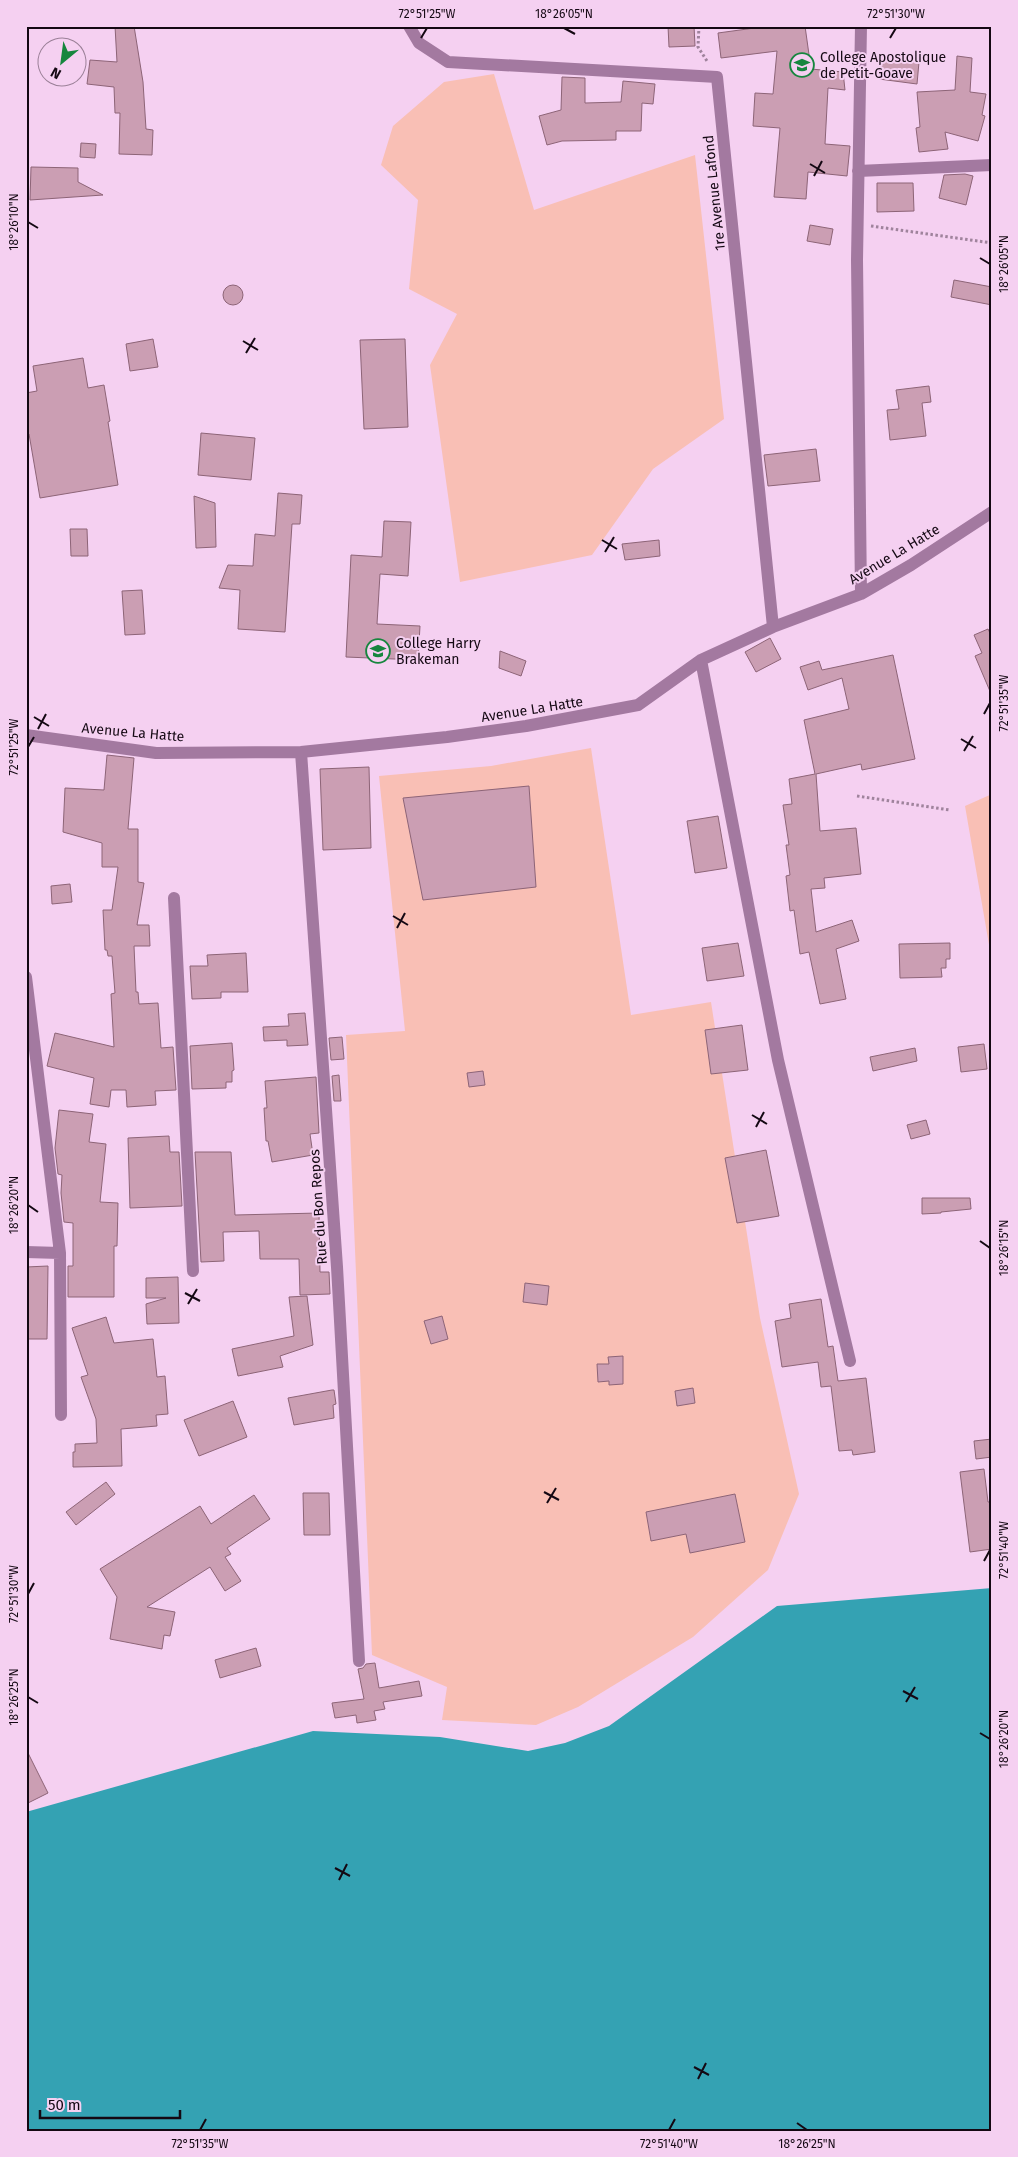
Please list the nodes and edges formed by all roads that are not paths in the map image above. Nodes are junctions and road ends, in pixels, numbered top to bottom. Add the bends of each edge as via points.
1 (409, 26) edge
2 (861, 26) edge
3 (992, 165) edge
4 (858, 171) junction
5 (992, 512) edge
6 (861, 594) junction
7 (772, 627) junction
8 (701, 660) junction
9 (26, 735) edge
10 (301, 752) junction
11 (174, 898) dead end
12 (26, 977) edge
13 (26, 1252) edge
14 (60, 1253) junction
15 (193, 1271) dead end
16 (850, 1361) dead end
17 (61, 1415) dead end
18 (358, 1660) dead end

1 - 7 street, 1re Avenue Lafond via 419,43 448,62 717,77
2 - 4 street
3 - 4 street
4 - 6 street
5 - 6 street, Avenue La Hatte
6 - 7 street, Avenue La Hatte
7 - 8 street, Avenue La Hatte
8 - 10 street, Avenue La Hatte via 638,705 526,726
8 - 16 street via 778,1060
9 - 10 street, Avenue La Hatte via 156,753
10 - 18 street, Rue du Bon Repos via 337,1267
11 - 15 street
12 - 14 street
13 - 14 street
14 - 17 street

